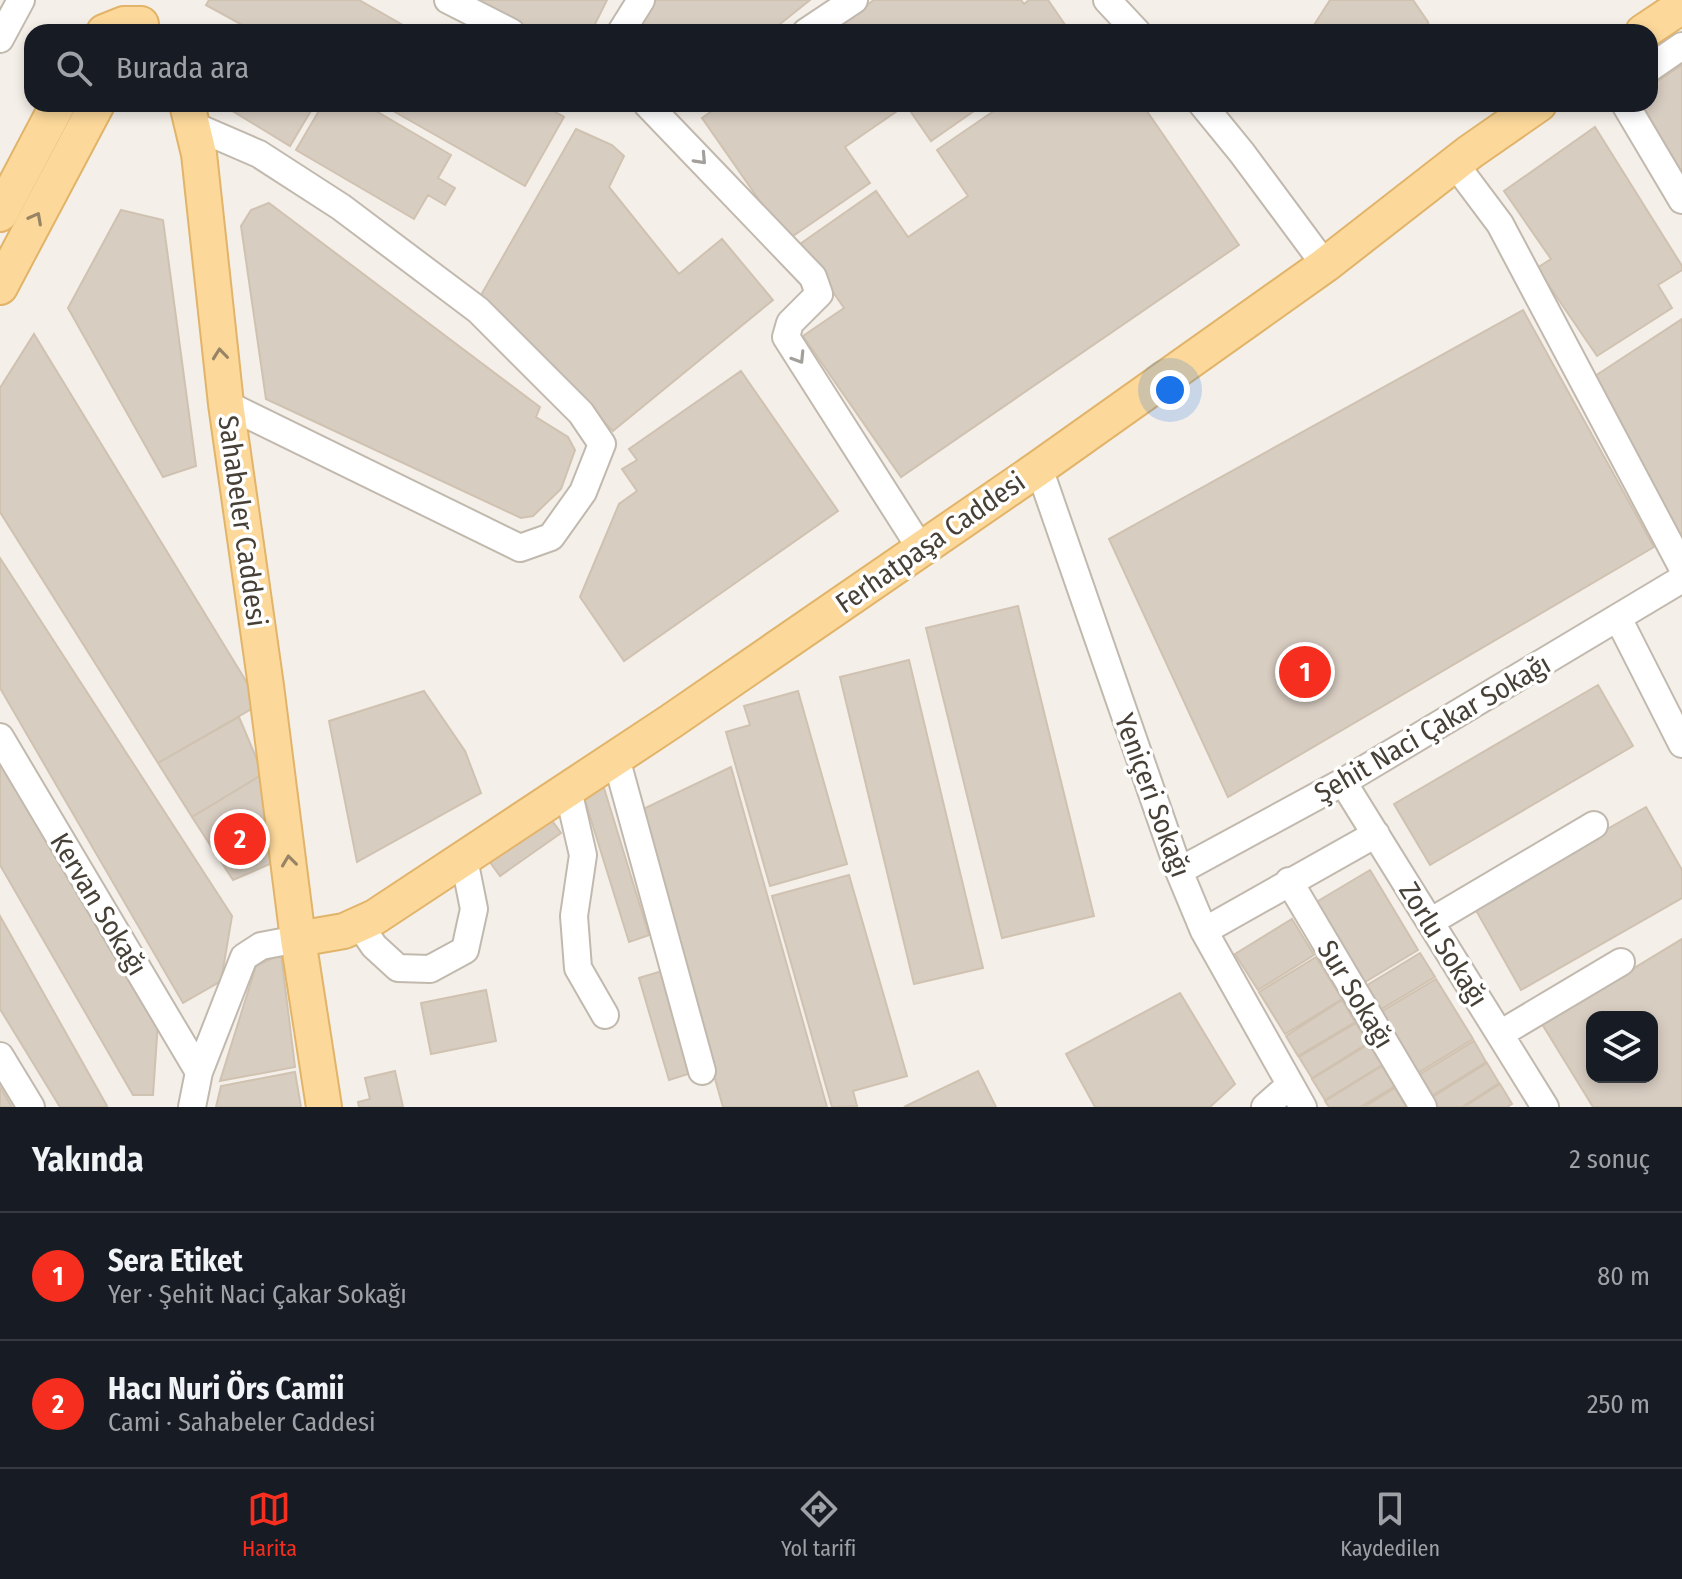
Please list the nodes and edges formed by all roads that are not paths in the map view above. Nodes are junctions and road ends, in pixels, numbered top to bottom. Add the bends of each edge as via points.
1 (21, 0) edge
2 (108, 0) edge
3 (448, 0) edge
4 (641, 0) edge
5 (854, 0) edge
6 (1107, 0) edge
7 (1682, 6) edge
8 (145, 22) edge
9 (98, 24) edge
10 (124, 24) edge
11 (495, 24) edge
12 (626, 24) edge
13 (818, 24) edge
14 (1130, 24) edge
15 (1655, 24) edge
16 (0, 39) edge
17 (1682, 46) edge
18 (1658, 62) edge
19 (54, 112) edge
20 (93, 112) edge
21 (655, 112) edge
22 (1209, 112) edge
23 (1528, 112) edge
24 (1630, 112) edge
25 (189, 114) edge
26 (1455, 164) junction
27 (1681, 195) edge
28 (0, 214) edge
29 (1325, 265) junction
30 (0, 287) edge
31 (226, 404) junction
32 (1039, 468) junction
33 (921, 549) junction
34 (1682, 567) edge
35 (1682, 579) edge
36 (1618, 618) junction
37 (0, 737) edge
38 (1682, 744) edge
39 (616, 758) junction
40 (1343, 782) junction
41 (568, 790) junction
42 (1594, 825) dead end
43 (1376, 834) junction
44 (464, 859) junction
45 (1179, 871) junction
46 (1289, 881) junction
47 (1430, 922) junction
48 (359, 924) junction
49 (1204, 931) junction
50 (298, 939) junction
51 (1621, 962) dead end
52 (605, 1015) dead end
53 (1500, 1034) junction
54 (0, 1056) edge
55 (702, 1071) dead end
56 (199, 1072) junction
57 (1297, 1096) edge
58 (31, 1107) edge
59 (192, 1107) edge
60 (324, 1107) edge
61 (1265, 1107) edge
62 (1423, 1107) edge
63 (1545, 1107) edge

1 - 16 street
2 - 9 main road
3 - 11 street
4 - 12 street
5 - 13 street
6 - 14 street
7 - 15 main road
8 - 10 main road
17 - 18 street
19 - 28 main road
30 -> 20 main road
21 -> 33 street via 813,277 819,294 790,323 786,337
22 - 29 street
23 - 26 main road, Ferhatpaşa Caddesi
24 - 27 street
31 -> 25 main road, Sahabeler Caddesi via 199,154
25 - 31 street via 341,207 478,310 581,413 602,444 583,492 551,537 520,548
26 - 29 main road, Ferhatpaşa Caddesi
26 - 34 street via 1500,224
29 - 32 main road, Ferhatpaşa Caddesi
50 -> 31 main road, Sahabeler Caddesi
32 - 33 main road, Ferhatpaşa Caddesi
32 - 45 street, Yeniçeri Sokağı
33 - 39 main road, Ferhatpaşa Caddesi
35 - 36 street, Şehit Naci Çakar Sokağı
36 - 38 street
36 - 40 street, Şehit Naci Çakar Sokağı
37 - 56 street, Kervan Sokağı
39 - 41 main road, Ferhatpaşa Caddesi
39 - 55 street
40 - 43 street, Zorlu Sokağı
40 - 45 street, Şehit Naci Çakar Sokağı
41 - 44 main road, Ferhatpaşa Caddesi
41 - 52 street via 583,855 574,916 578,968
42 - 47 street
43 - 46 street
43 - 47 street, Zorlu Sokağı
44 - 48 main road, Ferhatpaşa Caddesi
44 - 48 street via 474,909 465,950 430,969 398,968
45 - 49 street, Yeniçeri Sokağı
46 - 49 street
46 - 62 street, Sur Sokağı
47 - 53 street, Zorlu Sokağı
48 - 50 main road, Ferhatpaşa Caddesi
49 - 57 street, Yeniçeri Sokağı
50 - 56 street via 261,946 244,957
50 - 60 main road, Sahabeler Caddesi
51 - 53 street
53 - 63 street, Zorlu Sokağı
54 - 58 street
56 - 59 street
57 - 61 street

